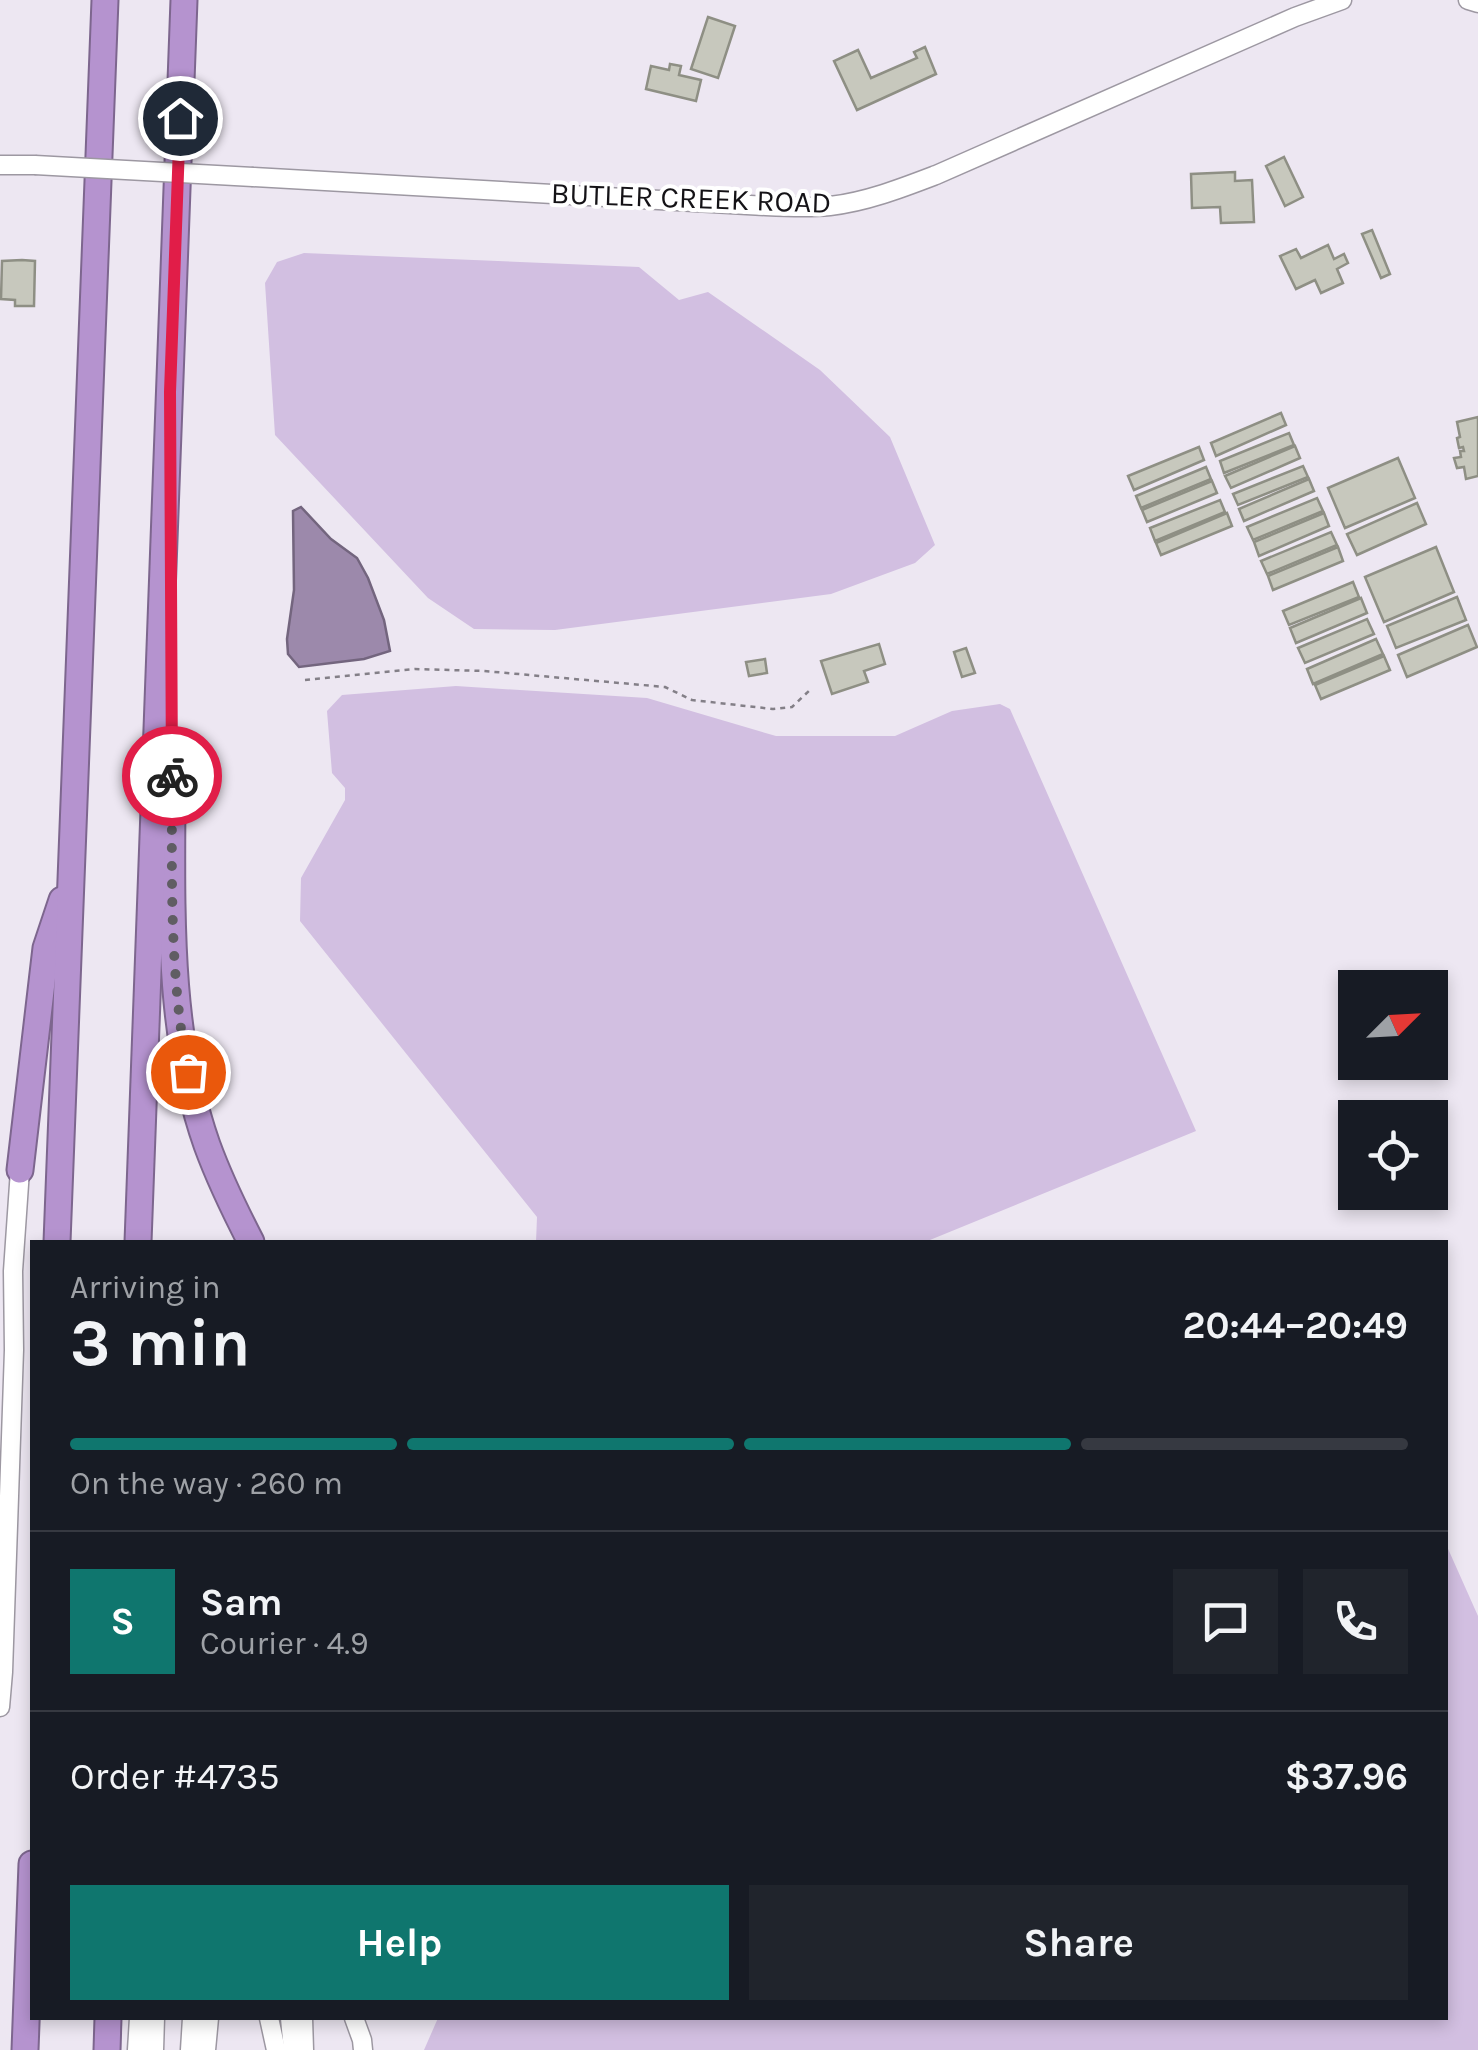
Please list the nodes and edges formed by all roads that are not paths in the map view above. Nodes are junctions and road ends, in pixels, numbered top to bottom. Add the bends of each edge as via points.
1 (105, 0) edge
2 (184, 0) edge
3 (1342, 0) edge
4 (1468, 0) edge
5 (1478, 3) edge
6 (0, 164) edge
7 (170, 392) junction
8 (72, 872) junction
9 (20, 1170) joint
10 (57, 1240) edge
11 (138, 1240) edge
12 (250, 1240) edge
13 (13, 1271) junction
14 (0, 1463) edge
15 (0, 1707) edge
16 (30, 1926) edge
17 (108, 2020) edge
18 (139, 2020) edge
19 (155, 2020) edge
20 (192, 2020) edge
21 (209, 2020) edge
22 (270, 2020) edge
23 (290, 2020) edge
24 (303, 2020) edge
25 (355, 2020) edge
26 (26, 2050) edge
27 (107, 2050) edge
28 (137, 2050) edge
29 (154, 2050) edge
30 (190, 2050) edge
31 (206, 2050) edge
32 (276, 2050) edge
33 (293, 2050) edge
34 (304, 2050) edge
35 (363, 2050) edge

1 - 8 highway
2 - 7 highway
3 - 6 street, BUTLER CREEK ROAD, bridge via 936,175 847,203 766,206
4 - 5 street
7 - 11 highway
7 - 12 highway via 178,1014 206,1142
8 - 9 highway via 46,948
8 - 10 highway
9 - 13 street
13 - 14 street
13 - 15 street
16 - 26 highway
17 - 27 highway
18 - 28 street
19 - 29 street
20 - 30 street
21 - 31 street
22 - 32 street
23 - 33 street
24 - 34 street
25 - 35 street

